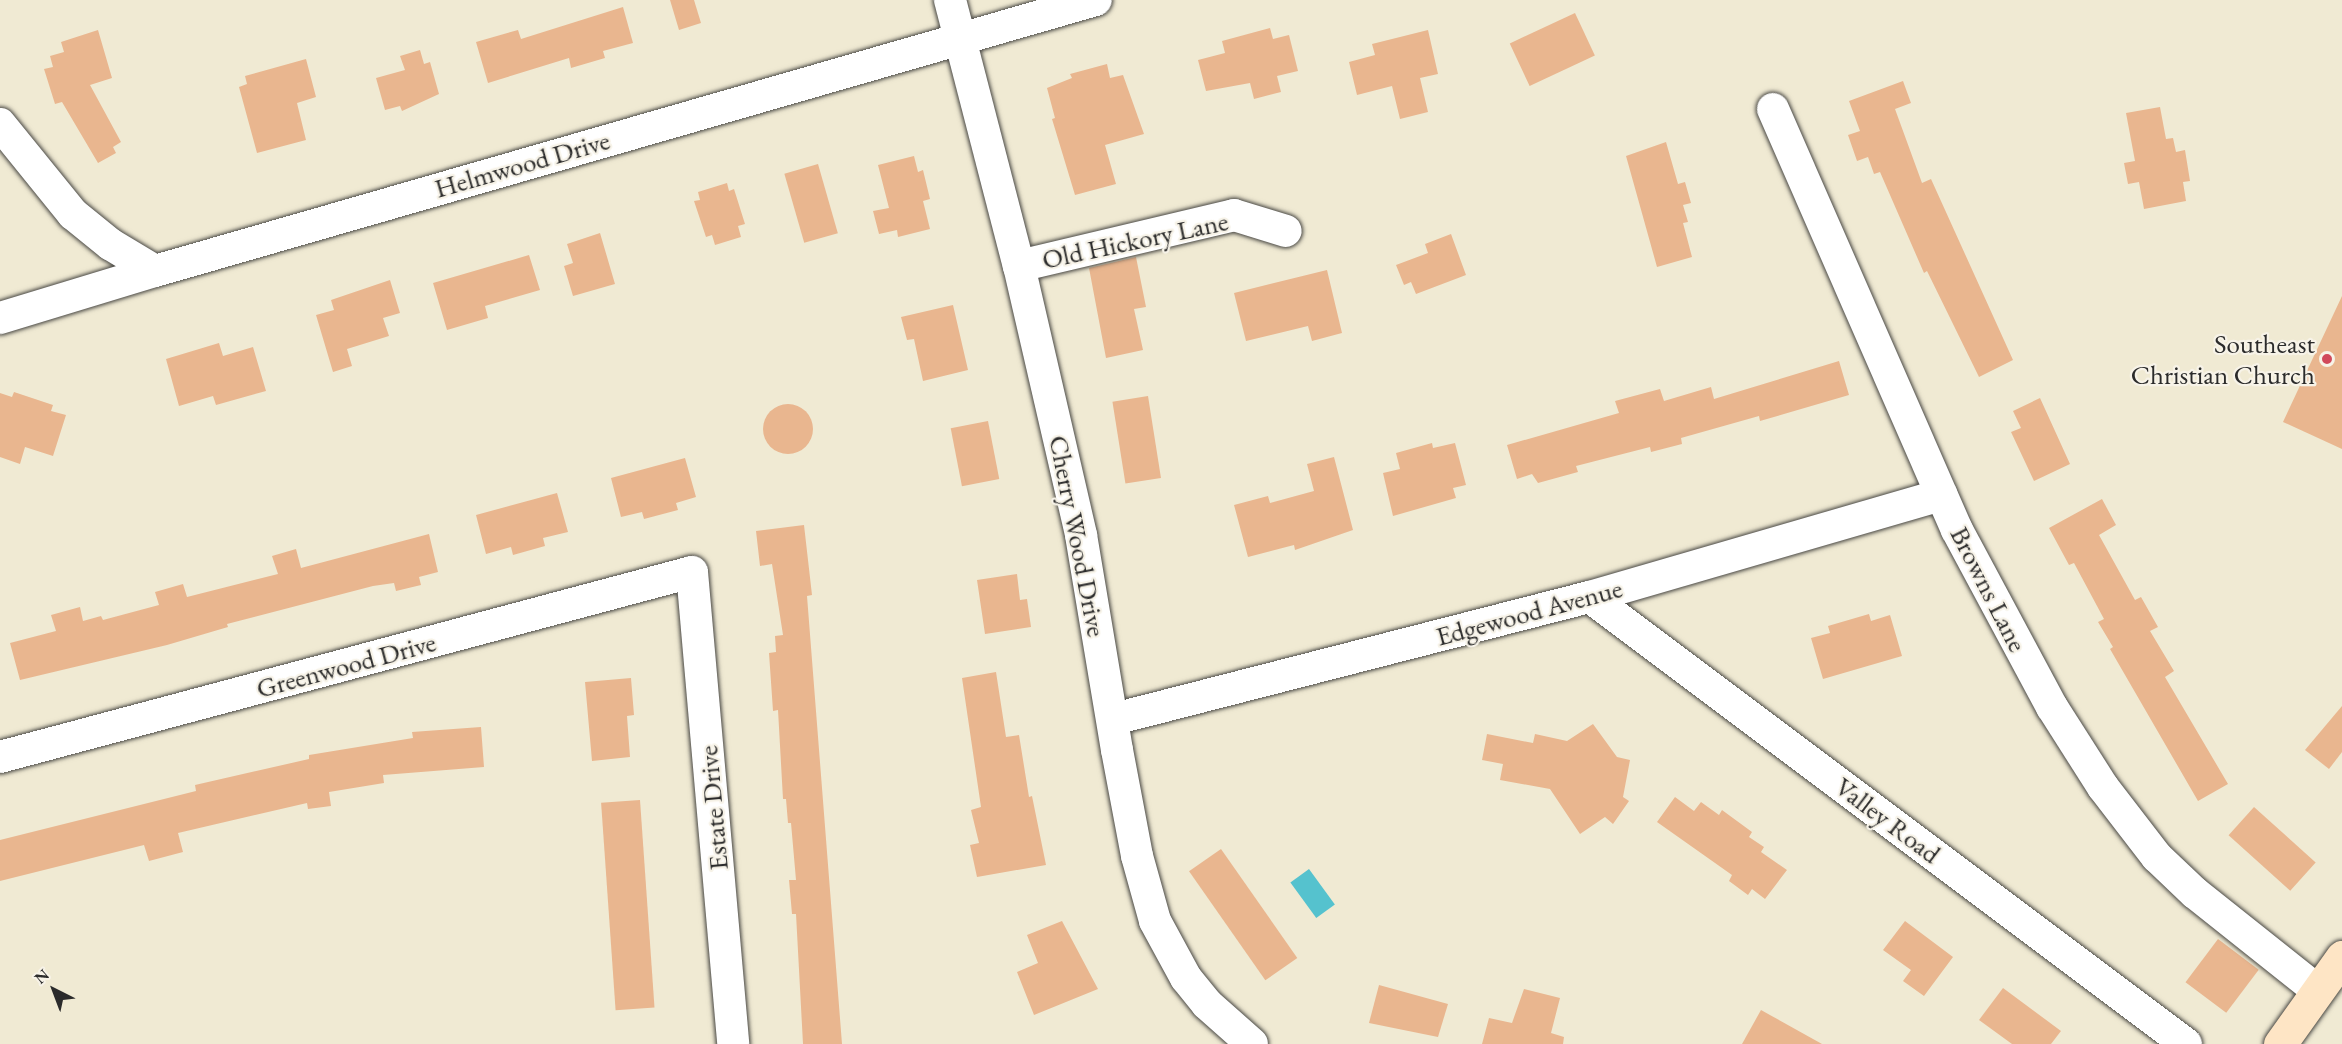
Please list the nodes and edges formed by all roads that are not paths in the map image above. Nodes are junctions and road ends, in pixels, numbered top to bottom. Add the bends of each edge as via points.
1 (950, 0) edge
2 (1096, 0) edge
3 (960, 37) junction
4 (1773, 109) dead end
5 (0, 124) edge
6 (1286, 231) dead end
7 (1019, 266) junction
8 (155, 271) junction
9 (0, 318) edge
10 (1941, 495) junction
11 (692, 572) joint
12 (1590, 597) junction
13 (1113, 720) junction
14 (0, 757) edge
15 (2342, 957) edge
16 (2318, 991) junction
17 (733, 1044) edge
18 (1252, 1044) edge
19 (2186, 1044) edge
20 (2280, 1044) edge

1 - 3 street, Cherry Wood Drive
2 - 3 street, Helmwood Drive
3 - 7 street, Cherry Wood Drive
3 - 8 street, Helmwood Drive
4 - 10 street, Browns Lane
5 - 8 street via 73,214 110,244
6 - 7 street, Old Hickory Lane via 1234,215
7 - 13 street, Cherry Wood Drive via 1081,535
8 - 9 street, Helmwood Drive
10 - 12 street, Edgewood Avenue
10 - 16 street, Browns Lane via 2015,642 2103,787 2157,857 2195,893
11 - 14 street, Greenwood Drive
11 - 17 street, Estate Drive
12 - 13 street, Edgewood Avenue
12 - 19 street, Valley Road
13 - 18 street, Cherry Wood Drive via 1137,856 1167,948 1207,1004
15 - 16 street
16 - 20 street

